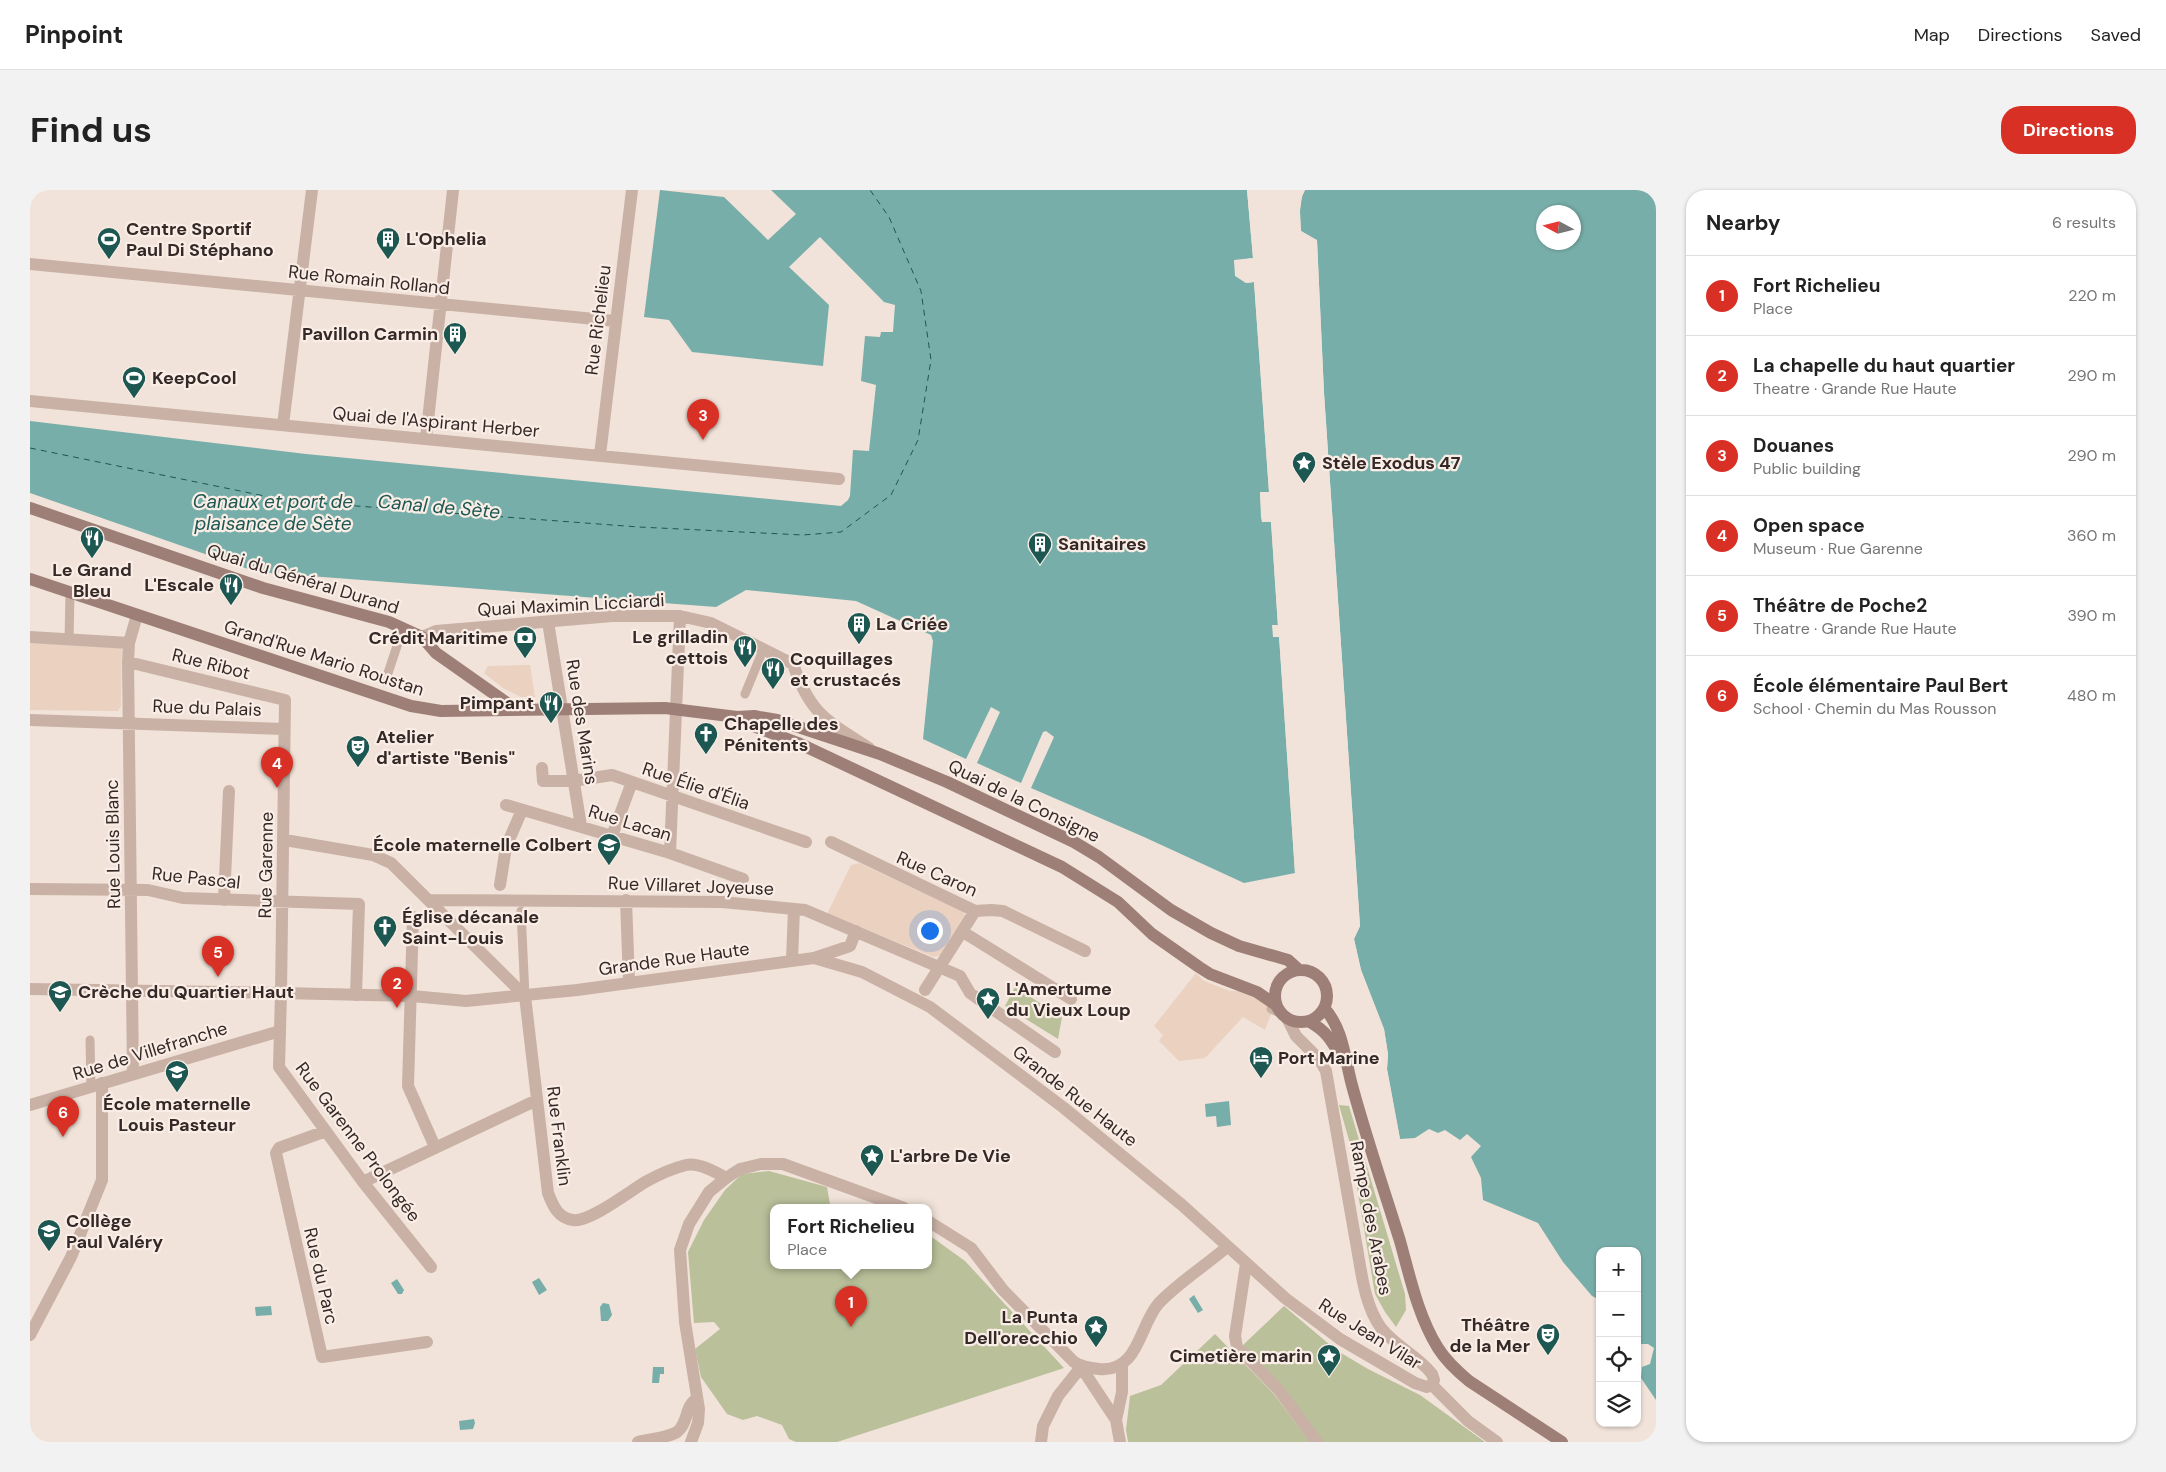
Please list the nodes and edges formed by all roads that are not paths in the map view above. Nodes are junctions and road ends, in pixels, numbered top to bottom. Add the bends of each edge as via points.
1 (312, 190) edge
2 (453, 190) edge
3 (632, 190) edge
4 (30, 264) edge
5 (300, 290) junction
6 (440, 304) junction
7 (616, 321) junction
8 (30, 401) edge
9 (284, 425) junction
10 (426, 439) junction
11 (600, 455) junction
12 (839, 479) dead end
13 (30, 508) edge
14 (30, 579) edge
15 (70, 592) junction
16 (137, 615) junction
17 (680, 616) junction
18 (548, 622) junction
19 (403, 628) junction
20 (426, 636) junction
21 (30, 637) edge
22 (69, 640) junction
23 (129, 643) junction
24 (763, 650) junction
25 (128, 662) junction
26 (385, 682) dead end
27 (745, 694) dead end
28 (496, 696) junction
29 (286, 700) joint
30 (676, 708) junction
31 (494, 710) junction
32 (517, 710) junction
33 (562, 710) junction
34 (30, 720) edge
35 (128, 723) junction
36 (767, 724) junction
37 (284, 728) junction
38 (880, 754) junction
39 (542, 768) dead end
40 (573, 781) junction
41 (632, 782) junction
42 (230, 791) dead end
43 (672, 795) junction
44 (506, 805) dead end
45 (522, 810) junction
46 (581, 826) junction
47 (612, 836) junction
48 (284, 840) junction
49 (806, 842) dead end
50 (831, 842) dead end
51 (670, 853) junction
52 (743, 879) dead end
53 (500, 885) dead end
54 (30, 889) edge
55 (132, 889) junction
56 (224, 900) junction
57 (430, 900) junction
58 (626, 900) junction
59 (282, 903) junction
60 (794, 909) junction
61 (520, 911) dead end
62 (976, 911) junction
63 (413, 916) dead end
64 (856, 931) junction
65 (963, 932) junction
66 (1085, 952) dead end
67 (814, 958) junction
68 (792, 960) junction
69 (940, 966) junction
70 (1299, 970) junction
71 (629, 982) junction
72 (30, 989) edge
73 (132, 990) junction
74 (925, 990) dead end
75 (281, 993) junction
76 (356, 995) junction
77 (410, 996) junction
78 (525, 996) junction
79 (1071, 999) dead end
80 (1324, 1008) junction
81 (1279, 1012) junction
82 (1306, 1022) junction
83 (280, 1031) junction
84 (90, 1040) dead end
85 (1301, 1042) junction
86 (1055, 1052) dead end
87 (1346, 1065) junction
88 (133, 1074) junction
89 (97, 1085) junction
90 (536, 1100) junction
91 (30, 1105) edge
92 (326, 1131) junction
93 (435, 1147) junction
94 (726, 1178) junction
95 (363, 1182) junction
96 (893, 1204) edge
97 (932, 1224) edge
98 (1227, 1246) junction
99 (1246, 1264) junction
100 (431, 1267) dead end
101 (30, 1335) edge
102 (428, 1342) dead end
103 (1122, 1364) junction
104 (1081, 1367) junction
105 (1432, 1385) junction
106 (697, 1399) junction
107 (1116, 1420) junction
108 (638, 1442) edge
109 (691, 1442) edge
110 (1041, 1442) edge
111 (1120, 1442) edge
112 (1316, 1442) edge
113 (1497, 1442) edge
114 (1562, 1442) edge

1 - 5 street
2 - 6 street
3 - 7 street, Rue Richelieu
4 - 5 street, Rue Romain Rolland
5 - 6 street, Rue Romain Rolland
5 - 9 street
6 - 7 street, Rue Romain Rolland
6 - 10 street
7 - 11 street, Rue Richelieu
8 - 9 street, Quai de l'Aspirant Herber
9 - 10 street, Quai de l'Aspirant Herber
10 - 11 street, Quai de l'Aspirant Herber
11 - 12 street, Quai de l'Aspirant Herber
13 - 19 main road, Quai du Général Durand via 264,588
14 - 15 main road, Grand'Rue Mario Roustan
15 - 16 main road, Grand'Rue Mario Roustan
15 - 22 street
16 - 23 street, Rue Louis Blanc
16 - 31 main road, Grand'Rue Mario Roustan via 411,706 442,712
17 - 18 street, Quai Maximin Licciardi via 612,616
17 - 24 street, Quai Maximin Licciardi via 712,623
17 - 30 street
18 - 20 street, Quai Maximin Licciardi via 436,631
18 - 33 street, Rue des Marins
19 - 20 main road, Quai du Général Durand
19 - 26 street
20 - 28 main road via 436,653
21 - 22 street
22 - 23 street
23 - 25 street, Rue Louis Blanc
24 - 27 street
24 - 38 street, Quai Maximin Licciardi via 793,664 801,688 824,719
25 - 29 street, Rue Ribot
25 - 35 street, Rue Louis Blanc
28 - 31 main road
28 - 32 main road
29 - 37 street, Rue Garenne
30 - 33 main road, Grand'Rue Mario Roustan
30 - 36 main road, Grand'Rue Mario Roustan via 737,718 744,716
30 - 43 street
31 - 32 main road, Grand'Rue Mario Roustan
32 - 33 main road, Grand'Rue Mario Roustan
33 - 40 street, Rue des Marins
34 - 35 street, Rue du Palais
35 - 37 street, Rue du Palais
35 - 55 street, Rue Louis Blanc
36 - 38 main road, Quai de la Consigne
36 - 81 main road via 798,743 1062,867 1118,902 1152,934 1199,967 1257,992
37 - 48 street, Rue Garenne
38 - 70 main road, Quai de la Consigne via 1074,842 1171,910 1211,933 1239,946 1288,960
39 - 40 street, Rue Élie d'Élia via 542,780
40 - 41 street, Rue Élie d'Élia via 612,775
40 - 46 street, Rue des Marins
41 - 43 street, Rue Élie d'Élia
41 - 47 street
42 - 56 street
43 - 49 street, Rue Élie d'Élia
43 - 51 street
44 - 45 street, Rue Lacan
45 - 46 street, Rue Lacan
45 - 53 street via 506,846
46 - 47 street, Rue Lacan
47 - 51 street, Rue Lacan
48 - 57 street via 384,859
48 - 59 street, Rue Garenne
50 - 62 street, Rue Caron
51 - 52 street, Rue Lacan
54 - 55 street, Rue Pascal
55 - 56 street, Rue Pascal via 184,898
55 - 73 street, Rue Louis Blanc
56 - 59 street, Rue Pascal
57 - 58 street, Rue Villaret Joyeuse
57 - 78 street
58 - 60 street, Rue Villaret Joyeuse via 722,902
58 - 71 street
59 - 75 street, Rue Garenne
59 - 76 street, Rue Pascal via 359,904
60 - 64 street, Rue Villaret Joyeuse
60 - 68 street
61 - 78 street
62 - 65 street
62 - 66 street, Rue Caron via 1003,912
63 - 77 street
64 - 67 street via 850,946
64 - 69 street, Rue Villaret Joyeuse
65 - 69 street
65 - 79 street
67 - 68 street, Grande Rue Haute
67 - 98 street, Grande Rue Haute via 862,972 900,989 938,1012 1064,1108
68 - 71 street, Grande Rue Haute
69 - 74 street
69 - 86 street, Rue Villaret Joyeuse via 960,976 970,993
70 - 80 main road via 1314,973 1324,984 1327,994
70 - 81 main road via 1289,972 1278,984 1275,994
71 - 78 street, Grande Rue Haute
72 - 73 street, Grande Rue Haute
73 - 75 street, Grande Rue Haute
73 - 88 street, Rue Louis Blanc
75 - 76 street, Grande Rue Haute
75 - 83 street, Rue Garenne
76 - 77 street, Grande Rue Haute
77 - 78 street, Grande Rue Haute via 466,1001
77 - 93 street via 408,1086
78 - 90 street, Rue Franklin
80 - 82 main road
80 - 87 main road via 1342,1038
81 - 82 main road
81 - 85 street, Rampe des Arabes
82 - 85 street
82 - 87 main road via 1321,1028 1329,1036
83 - 88 street, Rue de Villefranche
83 - 92 street, Rue Garenne Prolongée via 279,1067
84 - 89 street
85 - 105 street, Rampe des Arabes via 1319,1059 1326,1071 1359,1261 1374,1316 1392,1340 1432,1374
87 - 114 main road via 1422,1312 1438,1348 1468,1382
88 - 89 street, Rue de Villefranche
89 - 91 street, Rue de Villefranche
89 - 101 street via 102,1180 72,1257
90 - 93 street
90 - 94 street, Rue Franklin via 548,1194 555,1209 565,1218 578,1221 586,1218 648,1181 688,1164
92 - 95 street, Rue Garenne Prolongée
92 - 102 street, Rue du Parc via 280,1148 276,1153 322,1357
93 - 95 street
94 - 96 street via 751,1166 784,1164
94 - 106 street via 709,1192 695,1213 680,1250 684,1322
95 - 100 street, Rue Garenne Prolongée
97 - 104 street via 971,1248 1004,1290
98 - 99 street, Rue Jean Vilar
98 - 103 street via 1156,1306 1135,1350
99 - 105 street, Rue Jean Vilar via 1288,1301 1340,1339 1415,1383 1427,1387
99 - 112 street via 1235,1336 1237,1347 1278,1389
103 - 104 street via 1109,1370
103 - 107 street via 1122,1392
104 - 107 street
104 - 110 street via 1058,1396 1043,1426
105 - 113 street, Rue Jean Vilar via 1468,1422
106 - 108 street via 689,1405 684,1423 676,1432
106 - 109 street via 700,1409
107 - 111 street

